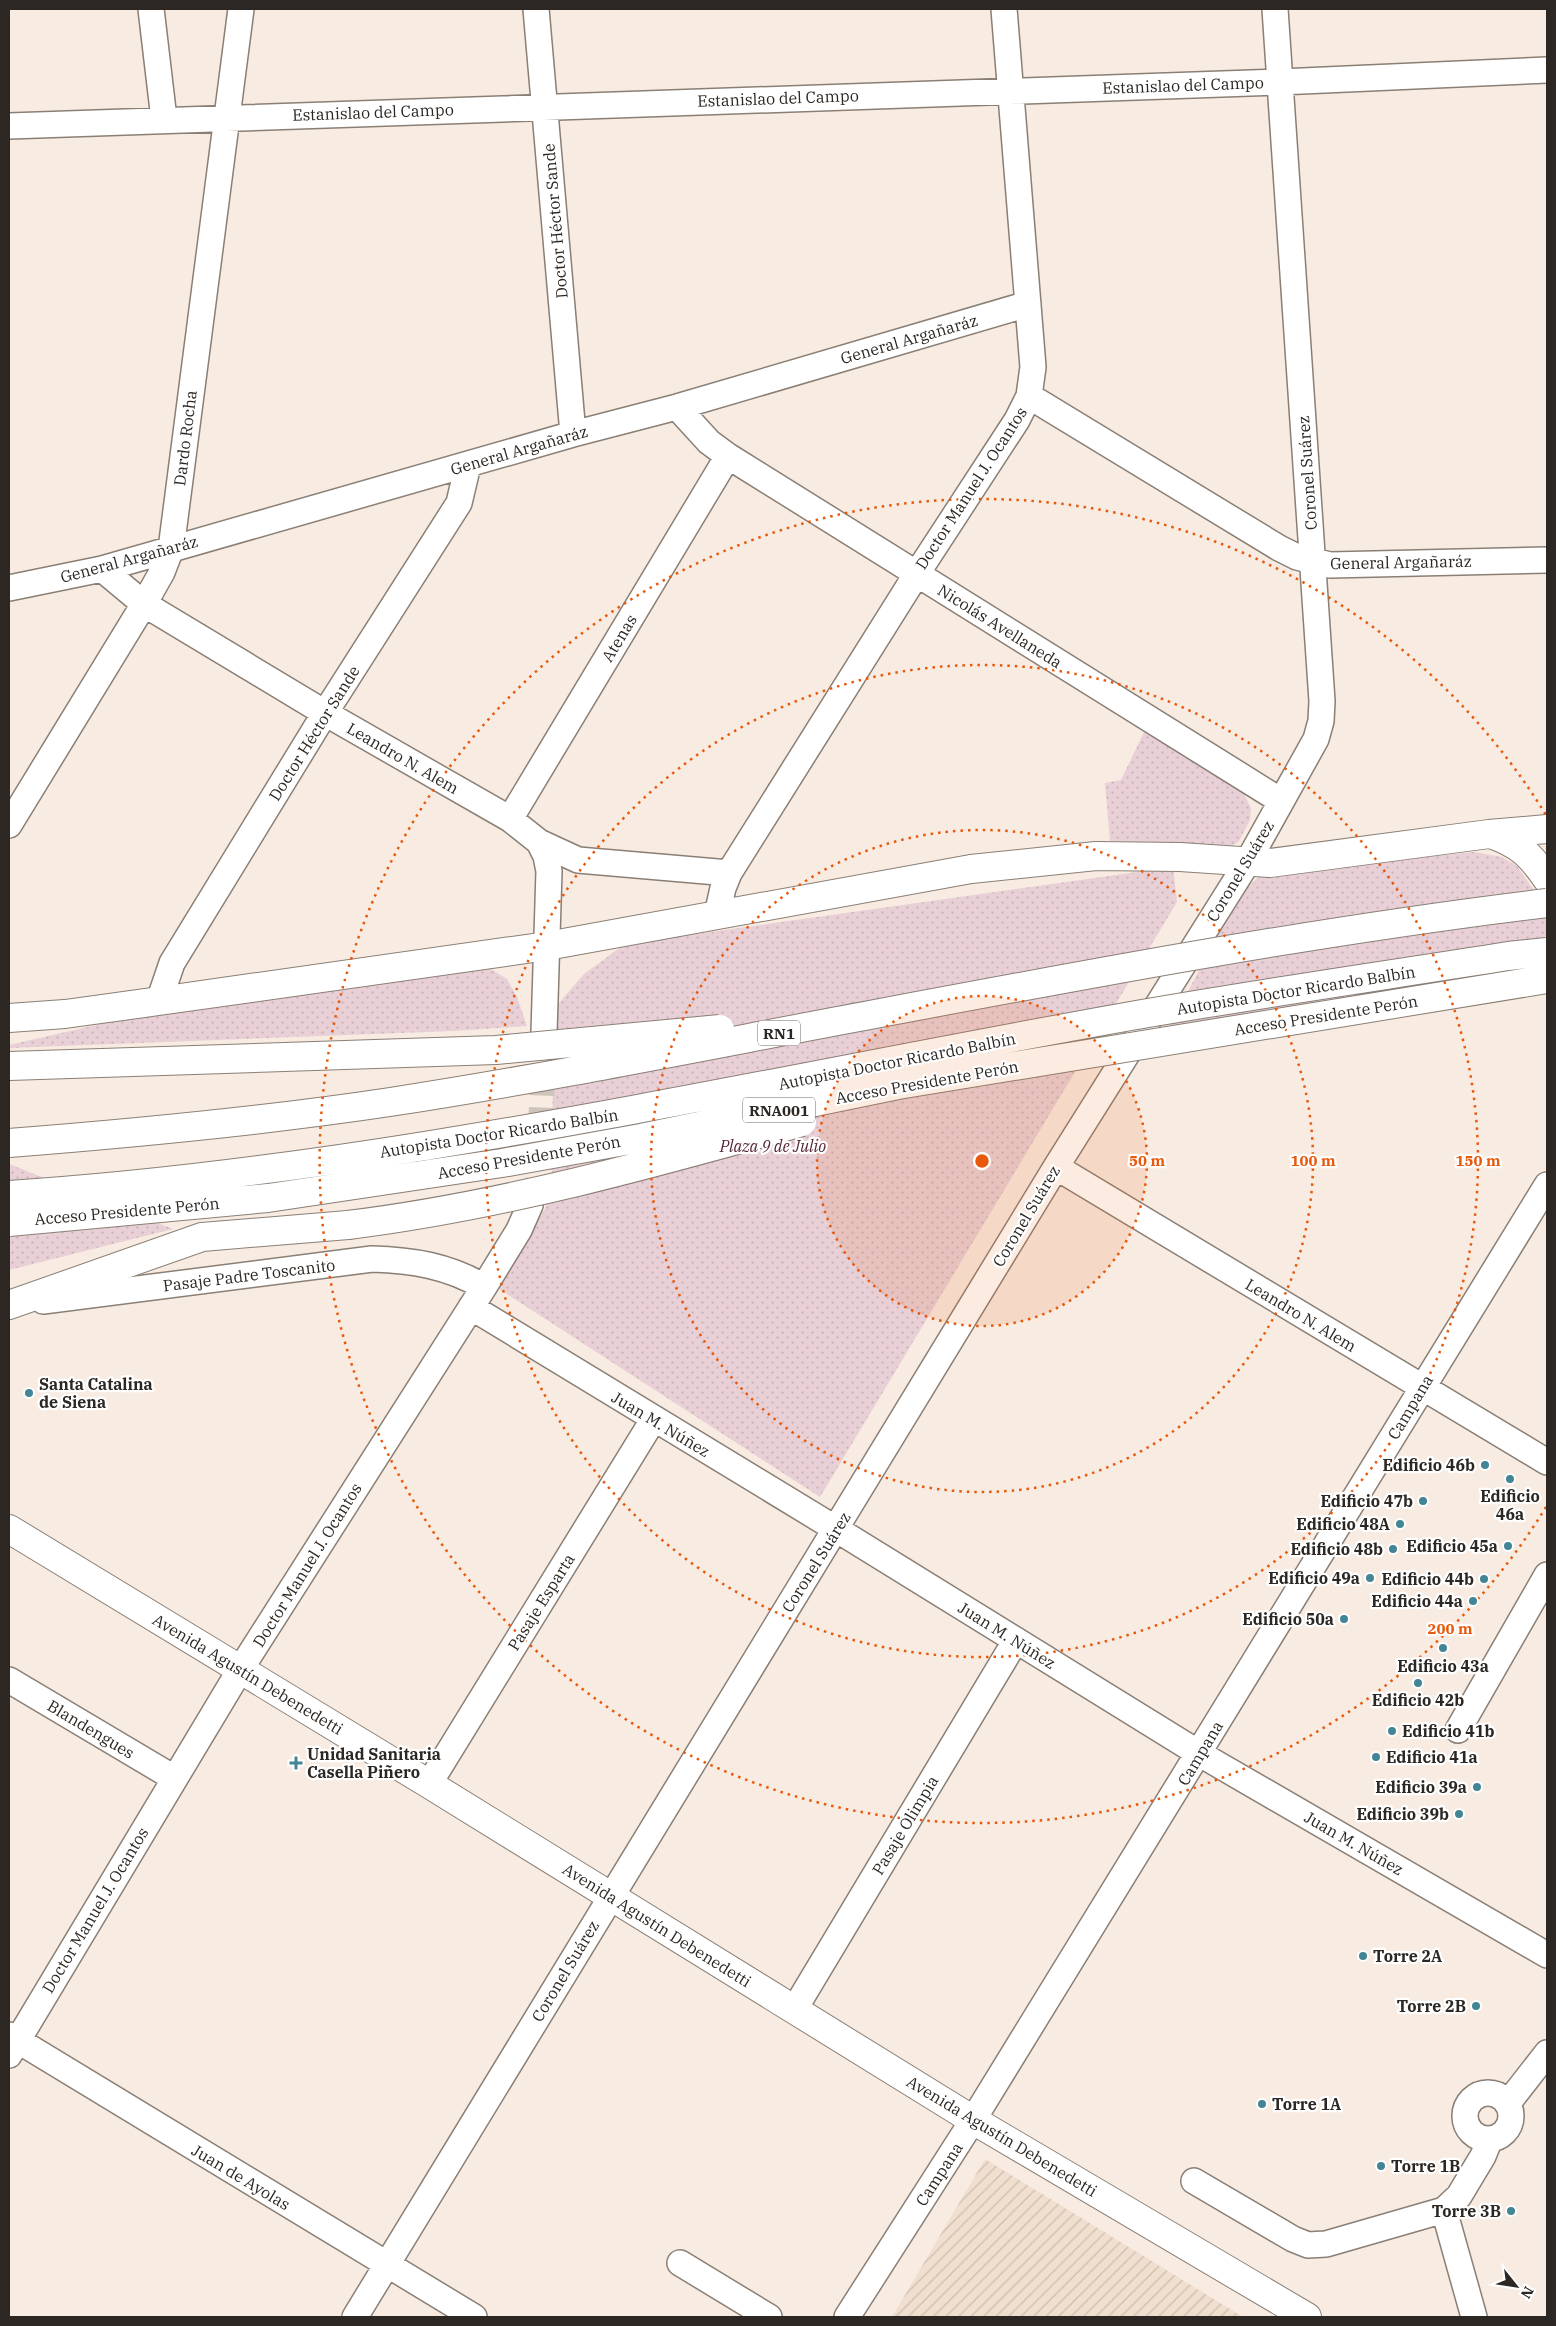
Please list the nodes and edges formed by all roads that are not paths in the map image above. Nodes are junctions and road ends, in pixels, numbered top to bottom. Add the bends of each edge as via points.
1 (151, 9) edge
2 (241, 9) edge
3 (536, 9) edge
4 (1004, 9) edge
5 (1275, 9) edge
6 (1547, 70) edge
7 (1280, 82) junction
8 (1012, 90) junction
9 (545, 106) junction
10 (226, 117) junction
11 (164, 119) junction
12 (9, 126) edge
13 (1028, 304) junction
14 (1030, 396) junction
15 (677, 407) junction
16 (573, 434) junction
17 (728, 456) junction
18 (468, 465) junction
19 (171, 549) junction
20 (1547, 560) edge
21 (1313, 562) junction
22 (102, 569) junction
23 (916, 575) junction
24 (9, 588) edge
25 (144, 604) junction
26 (325, 713) junction
27 (1281, 801) junction
28 (510, 819) junction
29 (9, 825) edge
30 (1547, 829) edge
31 (1489, 834) junction
32 (539, 842) junction
33 (1246, 863) junction
34 (729, 873) junction
35 (1547, 879) edge
36 (1547, 903) edge
37 (717, 914) junction
38 (547, 946) junction
39 (1547, 952) edge
40 (1547, 979) edge
41 (159, 1002) junction
42 (873, 1014) junction
43 (9, 1018) edge
44 (544, 1032) tunnel mouth
45 (9, 1066) edge
46 (988, 1070) junction
47 (9, 1143) edge
48 (1056, 1167) junction
49 (1547, 1185) edge
50 (9, 1195) edge
51 (530, 1205) tunnel mouth
52 (9, 1222) edge
53 (477, 1297) junction
54 (9, 1306) edge
55 (1422, 1387) junction
56 (654, 1420) junction
57 (1547, 1462) edge
58 (9, 1529) edge
59 (836, 1529) junction
60 (1547, 1575) edge
61 (1016, 1640) junction
62 (240, 1670) junction
63 (9, 1680) edge
64 (1458, 1730) dead end
65 (1200, 1754) junction
66 (174, 1778) junction
67 (429, 1784) junction
68 (611, 1896) junction
69 (1547, 1955) edge
70 (794, 2010) junction
71 (12, 2044) edge
72 (1547, 2053) edge
73 (1508, 2103) junction
74 (973, 2120) junction
75 (1490, 2139) junction
76 (1194, 2181) dead end
77 (1444, 2210) junction
78 (680, 2263) dead end
79 (387, 2265) junction
80 (354, 2317) edge
81 (474, 2317) edge
82 (769, 2317) edge
83 (846, 2317) edge
84 (1307, 2317) edge
85 (1474, 2317) edge

1 - 11 street
2 - 10 street, Dardo Rocha
3 - 9 street, Doctor Héctor Sande
4 - 8 street, Doctor Manuel J. Ocantos
5 - 7 street, Coronel Suárez
6 - 7 street, Estanislao del Campo
7 - 8 street, Estanislao del Campo
7 - 21 street, Coronel Suárez
8 - 9 street, Estanislao del Campo
8 - 13 street, Doctor Manuel J. Ocantos
9 - 10 street, Estanislao del Campo
9 - 16 street, Doctor Héctor Sande
10 - 11 street, Estanislao del Campo
10 - 19 street, Dardo Rocha
11 - 12 street, Estanislao del Campo
13 - 14 street, Doctor Manuel J. Ocantos via 1033,367
13 - 15 street, General Argañaráz
14 - 21 street, General Argañaráz via 1279,548
14 - 23 street, Doctor Manuel J. Ocantos
15 - 16 street, General Argañaráz
15 - 17 street, Nicolás Avellaneda via 709,442
16 - 18 street, General Argañaráz
17 - 23 street, Nicolás Avellaneda
17 - 28 street, Atenas
18 - 19 street, General Argañaráz
18 - 26 street, Doctor Héctor Sande via 459,502
19 - 22 street, General Argañaráz
19 - 25 street, Dardo Rocha
20 - 21 street, General Argañaráz via 1330,565
21 - 27 street, Coronel Suárez via 1321,721 1316,739
22 - 24 street, General Argañaráz
22 - 25 street, Leandro N. Alem
23 - 27 street, Nicolás Avellaneda
23 - 34 street, Doctor Manuel J. Ocantos
25 - 26 street, Leandro N. Alem
25 - 29 street, Dardo Rocha
26 - 28 street, Leandro N. Alem
26 - 41 street, Doctor Héctor Sande via 172,963
27 - 33 street, Coronel Suárez
28 - 32 street, Leandro N. Alem
30 - 31 main road
31 - 33 main road via 1270,863
31 - 35 main road via 1520,847
32 - 34 street, Leandro N. Alem via 578,860
32 - 38 street via 549,871
33 - 37 main road via 1132,856 1059,859 971,869
33 - 48 street, Coronel Suárez
34 - 37 street, Doctor Manuel J. Ocantos
36 - 42 main road, RN1, bridge via 1340,932
37 - 38 main road
38 - 41 main road
38 - 44 street
39 - 50 main road, Autopista Doctor Ricardo Balbín, bridge via 1131,1016 692,1100 267,1170
40 - 46 main road, Acceso Presidente Perón / RNA001, bridge
41 - 43 main road
42 - 45 main road, bridge via 496,1050
42 - 47 main road, RN1, bridge via 701,1049 388,1102 210,1125
46 - 52 main road, Acceso Presidente Perón / RNA001, bridge via 502,1163 268,1198
46 - 54 main road, bridge via 642,1166 485,1203 348,1225 202,1237
48 - 55 street, Leandro N. Alem
48 - 59 street, Coronel Suárez
49 - 55 street, Campana
51 - 53 street, Doctor Manuel J. Ocantos via 519,1230
53 - 54 street, Pasaje Padre Toscanito via 468,1277 414,1261 372,1259
53 - 56 street, Juan M. Núñez
53 - 62 street, Doctor Manuel J. Ocantos
55 - 57 street, Leandro N. Alem
55 - 65 street, Campana
56 - 59 street, Juan M. Núñez
56 - 67 street, Pasaje Esparta
58 - 62 main road, Avenida Agustín Debenedetti
59 - 61 street, Juan M. Núñez
59 - 68 street, Coronel Suárez
60 - 64 street
61 - 65 street, Juan M. Núñez
61 - 70 street, Pasaje Olimpia
62 - 66 street, Doctor Manuel J. Ocantos
62 - 67 main road, Avenida Agustín Debenedetti
63 - 66 street, Blandengues
65 - 69 street, Juan M. Núñez
65 - 74 street, Campana
66 - 71 street, Doctor Manuel J. Ocantos
67 - 68 main road, Avenida Agustín Debenedetti
68 - 70 main road, Avenida Agustín Debenedetti
68 - 79 street, Coronel Suárez
70 - 74 main road, Avenida Agustín Debenedetti
71 - 79 street, Juan de Ayolas
72 - 73 street
73 - 75 street via 1511,2122 1502,2134
73 - 75 street via 1503,2097 1488,2092 1468,2104 1465,2119 1468,2127 1479,2137
74 - 83 street, Campana
74 - 84 main road, Avenida Agustín Debenedetti
75 - 77 street via 1459,2196
76 - 77 street via 1308,2245 1326,2244
77 - 85 street
78 - 82 street
79 - 80 street, Coronel Suárez
79 - 81 street, Juan de Ayolas

